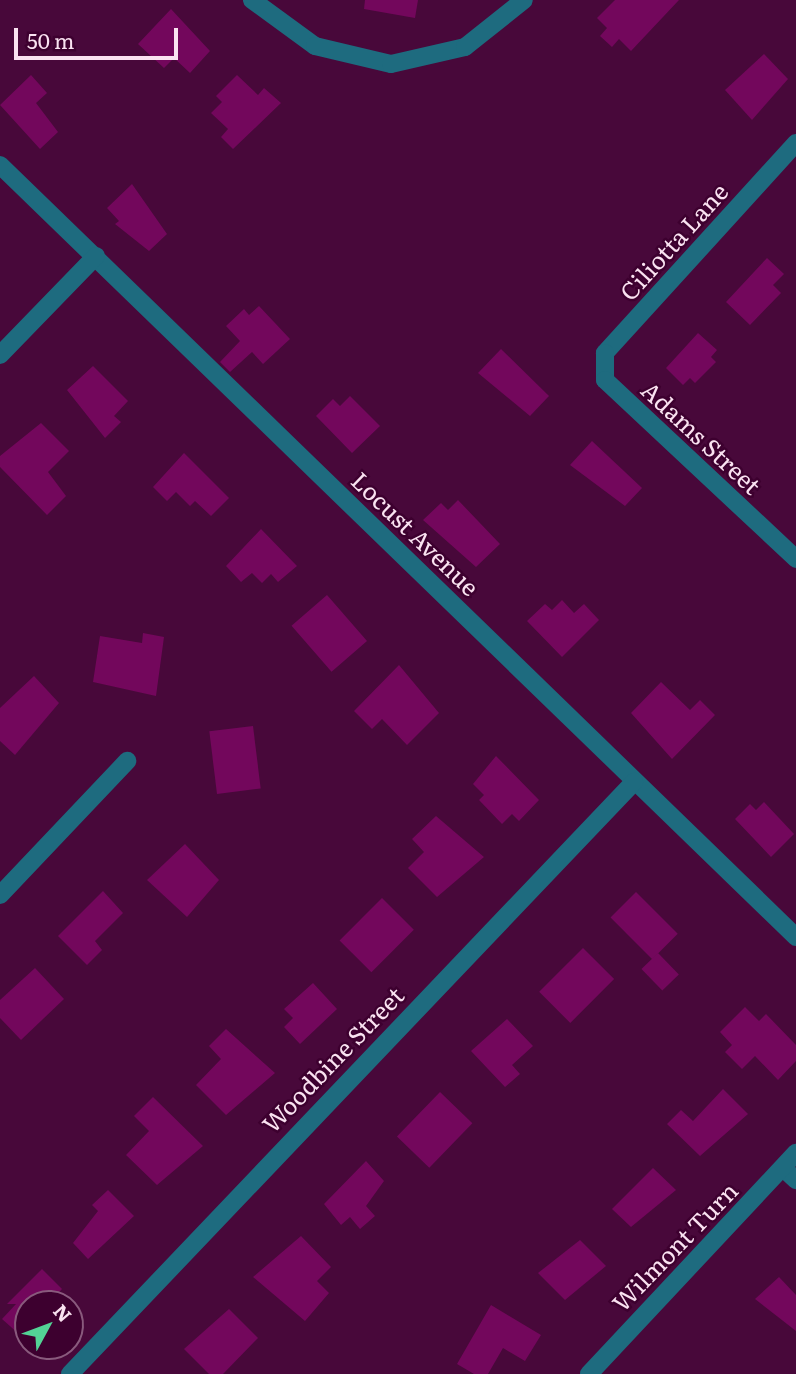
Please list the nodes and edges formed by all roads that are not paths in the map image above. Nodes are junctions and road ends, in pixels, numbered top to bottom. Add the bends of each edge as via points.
1 (251, 0) edge
2 (524, 0) edge
3 (796, 143) edge
4 (0, 164) edge
5 (96, 256) junction
6 (0, 355) edge
7 (605, 380) joint
8 (796, 559) edge
9 (127, 761) dead end
10 (634, 782) junction
11 (0, 895) edge
12 (796, 937) edge
13 (796, 1153) edge
14 (790, 1174) edge
15 (70, 1374) edge
16 (589, 1374) edge

1 - 2 street via 314,46 391,64 465,47
3 - 7 street, Ciliotta Lane via 604,353
4 - 5 street, Locust Avenue
5 - 6 street
5 - 10 street, Locust Avenue
7 - 8 street, Adams Street
9 - 11 street
10 - 12 street, Locust Avenue
10 - 15 street, Woodbine Street
13 - 14 street, Wilmont Turn
14 - 16 street, Wilmont Turn

